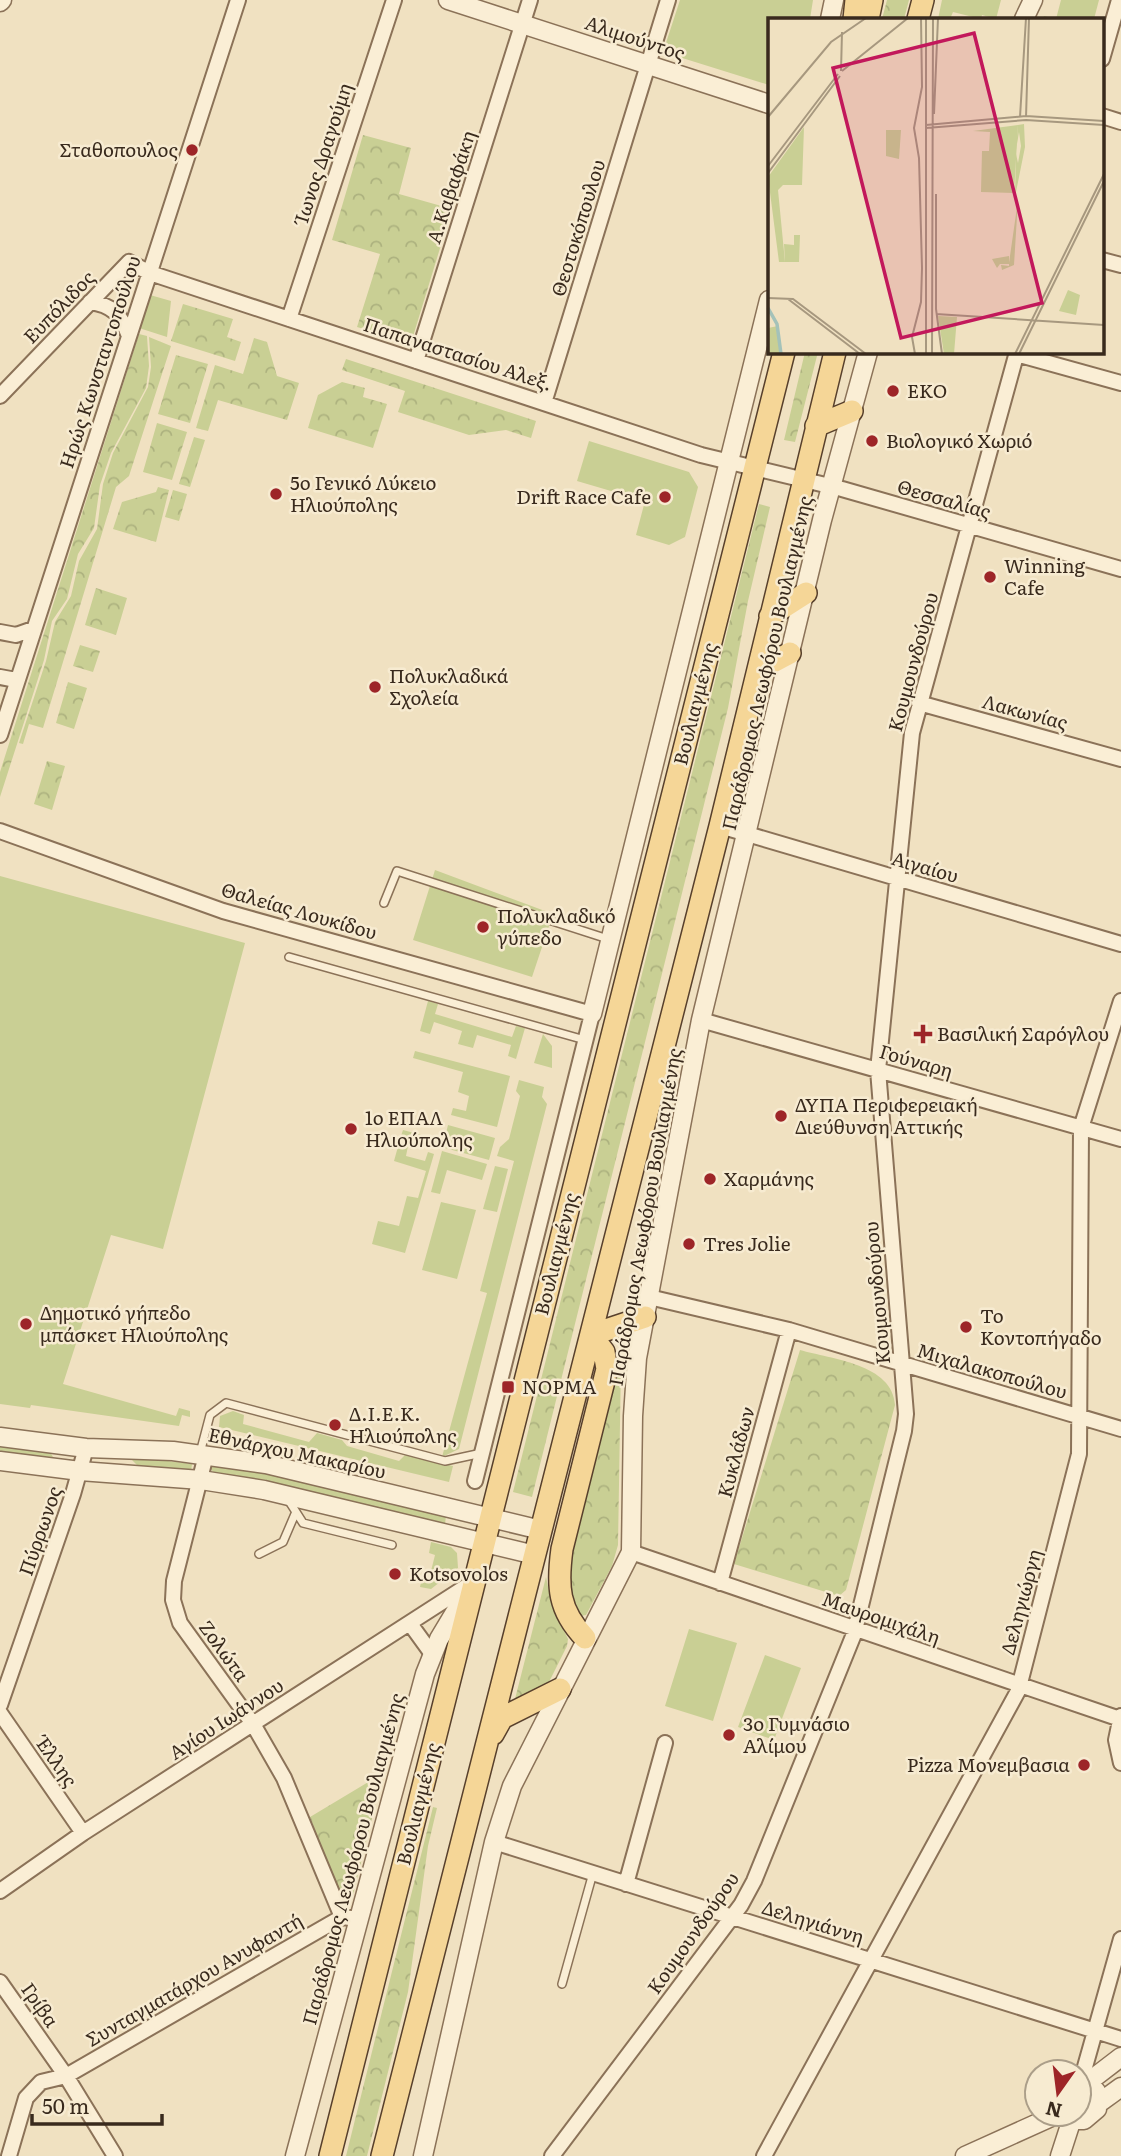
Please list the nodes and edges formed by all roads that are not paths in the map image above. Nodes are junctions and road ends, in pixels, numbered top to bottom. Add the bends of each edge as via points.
1 (238, 0) edge
2 (394, 0) edge
3 (448, 0) edge
4 (530, 0) edge
5 (668, 0) edge
6 (834, 0) edge
7 (856, 0) edge
8 (872, 0) edge
9 (923, 0) edge
10 (1033, 0) edge
11 (1119, 0) edge
12 (830, 18) edge
13 (854, 18) edge
14 (868, 18) edge
15 (918, 18) edge
16 (1024, 18) edge
17 (522, 24) junction
18 (1104, 52) edge
19 (648, 65) junction
20 (768, 104) edge
21 (1104, 117) edge
22 (1121, 122) edge
23 (1104, 261) edge
24 (1121, 265) edge
25 (150, 273) junction
26 (90, 302) junction
27 (768, 304) edge
28 (289, 319) junction
29 (128, 336) junction
30 (783, 354) edge
31 (834, 354) edge
32 (867, 354) edge
33 (1016, 354) edge
34 (1020, 354) edge
35 (416, 361) junction
36 (1121, 383) edge
37 (0, 396) edge
38 (544, 403) junction
39 (852, 411) junction
40 (816, 426) junction
41 (727, 461) junction
42 (755, 467) junction
43 (803, 479) junction
44 (831, 486) junction
45 (969, 526) junction
46 (1121, 569) edge
47 (806, 593) junction
48 (770, 616) junction
49 (33, 629) junction
50 (0, 632) edge
51 (790, 653) junction
52 (758, 670) junction
53 (0, 677) edge
54 (16, 680) junction
55 (919, 703) junction
56 (0, 735) edge
57 (1121, 759) edge
58 (720, 826) junction
59 (0, 831) edge
60 (748, 835) junction
61 (897, 879) junction
62 (384, 903) dead end
63 (612, 940) junction
64 (1121, 944) edge
65 (289, 957) dead end
66 (1121, 1001) edge
67 (592, 1014) junction
68 (701, 1020) junction
69 (585, 1040) junction
70 (878, 1070) junction
71 (1081, 1128) junction
72 (1121, 1139) edge
73 (647, 1307) junction
74 (789, 1331) junction
75 (591, 1335) junction
76 (902, 1366) junction
77 (1081, 1418) junction
78 (1121, 1429) edge
79 (0, 1437) edge
80 (86, 1448) junction
81 (482, 1453) junction
82 (203, 1455) junction
83 (0, 1461) edge
84 (80, 1471) junction
85 (201, 1480) junction
86 (475, 1481) dead end
87 (280, 1494) junction
88 (295, 1514) junction
89 (490, 1517) junction
90 (541, 1530) junction
91 (484, 1542) junction
92 (392, 1545) dead end
93 (631, 1552) junction
94 (258, 1554) dead end
95 (535, 1555) junction
96 (474, 1581) junction
97 (720, 1583) junction
98 (411, 1625) junction
99 (855, 1629) junction
100 (585, 1638) junction
101 (432, 1654) junction
102 (1019, 1685) junction
103 (560, 1689) junction
104 (0, 1705) edge
105 (0, 1713) edge
106 (1120, 1717) edge
107 (253, 1724) junction
108 (665, 1743) dead end
109 (487, 1745) junction
110 (1121, 1763) edge
111 (83, 1833) junction
112 (494, 1842) junction
113 (593, 1873) junction
114 (626, 1884) junction
115 (0, 1891) edge
116 (731, 1917) junction
117 (350, 1918) junction
118 (1121, 1939) edge
119 (869, 1960) junction
120 (0, 1982) edge
121 (562, 1984) dead end
122 (1094, 2031) junction
123 (1121, 2039) edge
124 (1121, 2057) edge
125 (1088, 2058) edge
126 (1093, 2075) edge
127 (66, 2076) junction
128 (1121, 2087) edge
129 (1093, 2089) edge
130 (1099, 2103) junction
131 (1093, 2112) edge
132 (1035, 2128) edge
133 (1064, 2128) edge
134 (9, 2156) edge
135 (115, 2156) edge
136 (295, 2156) edge
137 (330, 2156) edge
138 (382, 2156) edge
139 (423, 2156) edge
140 (552, 2156) edge
141 (764, 2156) edge
142 (965, 2156) edge
143 (1060, 2156) edge

1 - 25 street, Ηρώς Κωνσταντοπούλου
2 - 28 street, Ίωνος Δραγούμη
3 - 17 street, Αλιμούντος
4 - 17 street, Α.Καβαφάκη
5 - 19 street, Θεοτοκόπουλου
6 - 12 street
7 - 13 main road
8 - 14 main road
9 - 15 main road
10 - 16 street
11 - 18 street
17 - 19 street, Αλιμούντος
17 - 35 street, Α.Καβαφάκη
19 - 20 street, Αλιμούντος
19 - 38 street, Θεοτοκόπουλου
21 - 22 street
23 - 24 street
25 - 26 street, Ευπόλιδος via 129,262
25 - 28 street, Παπαναστασίου Αλεξ.
25 - 29 street, Ηρώς Κωνσταντοπούλου
26 - 29 street via 105,304 122,318
26 - 37 street, Ευπόλιδος
27 - 41 street
28 - 35 street, Παπαναστασίου Αλεξ.
29 - 49 street, Ηρώς Κωνσταντοπούλου
30 - 42 main road, Βουλιαγμένης
31 - 40 main road
32 - 39 street, Παράδρομος Λεωφόρου Βουλιαγμένης
33 - 45 street, Κουμουνδούρου
34 - 36 street
35 - 38 street, Παπαναστασίου Αλεξ.
38 - 41 street, Παπαναστασίου Αλεξ.
39 - 40 main road
39 - 44 street, Παράδρομος Λεωφόρου Βουλιαγμένης
40 - 43 main road
41 - 42 street, Παπαναστασίου Αλεξ.
41 - 63 street
42 - 43 street, Θεσσαλίας
42 - 89 main road, Βουλιαγμένης
43 - 44 street, Θεσσαλίας
43 - 48 main road
44 - 45 street, Θεσσαλίας
44 - 47 street, Παράδρομος Λεωφόρου Βουλιαγμένης
45 - 46 street, Θεσσαλίας
45 - 55 street, Κουμουνδούρου
47 - 48 main road
47 - 51 street, Παράδρομος Λεωφόρου Βουλιαγμένης
48 - 52 main road
49 - 50 street via 16,635
49 - 54 street, Ηρώς Κωνσταντοπούλου
51 - 52 main road
51 - 60 street, Παράδρομος Λεωφόρου Βουλιαγμένης
52 - 58 main road
53 - 54 street
54 - 56 street, Ηρώς Κωνσταντοπούλου
55 - 57 street, Λακωνίας
55 - 61 street, Κουμουνδούρου
58 - 60 street, Αιγαίου
58 - 75 main road
59 - 67 street, Θαλείας Λουκίδου via 223,911
60 - 61 street, Αιγαίου
60 - 68 street, Παράδρομος Λεωφόρου Βουλιαγμένης
61 - 64 street, Αιγαίου
61 - 70 street, Κουμουνδούρου
62 - 63 lane via 397,872
63 - 67 street
65 - 69 lane
66 - 71 street, Δεληγιώργη
67 - 69 street
68 - 70 street, Γούναρη
68 - 73 street, Παράδρομος Λεωφόρου Βουλιαγμένης
69 - 81 street
70 - 71 street, Γούναρη
70 - 76 street, Κουμουνδούρου
71 - 72 street, Γούναρη
71 - 77 street, Δεληγιώργη
73 - 74 street, Μιχαλακοπούλου
73 - 75 main road
73 - 93 street, Παράδρομος Λεωφόρου Βουλιαγμένης via 633,1406
74 - 76 street, Μιχαλακοπούλου
74 - 97 street, Κυκλάδων
75 - 90 main road
75 - 100 main road via 604,1352 607,1369 558,1576 570,1622
76 - 77 street, Μιχαλακοπούλου
76 - 99 street, Κουμουνδούρου via 904,1431
77 - 78 street, Μιχαλακοπούλου
77 - 102 street, Δεληγιώργη via 1079,1454
79 - 80 street, Εθνάρχου Μακαρίου
80 - 82 street, Εθνάρχου Μακαρίου
80 - 84 street, Πύρρωνος
81 - 82 lane via 445,1461 226,1403 209,1415
81 - 86 street
82 - 85 street, Ζολώτα
82 - 89 street, Εθνάρχου Μακαρίου via 266,1464
83 - 84 street
84 - 85 street
84 - 104 street, Πύρρωνος
85 - 87 street
85 - 107 street, Ζολώτα via 173,1600 180,1623
87 - 88 lane
87 - 91 street
88 - 92 lane via 303,1523
88 - 94 lane via 283,1542
89 - 90 street, Εθνάρχου Μακαρίου
89 - 91 main road, Βουλιαγμένης
90 - 95 main road
91 - 95 street
91 - 96 main road, Βουλιαγμένης
93 - 97 street, Μαυρομιχάλη
93 - 100 street, Παράδρομος Λεωφόρου Βουλιαγμένης
95 - 109 main road
96 - 98 street, Αγίου Ιωάννου
96 - 101 street, Παράδρομος Λεωφόρου Βουλιαγμένης
96 - 137 main road, Βουλιαγμένης
97 - 99 street, Μαυρομιχάλη
98 - 101 street
98 - 107 street, Αγίου Ιωάννου
99 - 102 street, Μαυρομιχάλη
99 - 116 street, Κουμουνδούρου via 754,1881
100 - 103 street, Παράδρομος Λεωφόρου Βουλιαγμένης
101 - 117 street, Παράδρομος Λεωφόρου Βουλιαγμένης
102 - 106 street, Μαυρομιχάλη
102 - 119 street, Δεληγιώργη
103 - 109 main road via 502,1718
103 - 112 street, Παράδρομος Λεωφόρου Βουλιαγμένης via 512,1786
105 - 111 street, Έλλης
106 - 110 street via 1116,1740
107 - 111 street, Αγίου Ιωάννου
107 - 117 street, Ζολώτα via 284,1778
108 - 114 street
109 - 138 main road
111 - 115 street, Αγίου Ιωάννου
112 - 113 street, Δεληγιάννη
112 - 139 street, Παράδρομος Λεωφόρου Βουλιαγμένης
113 - 114 street, Δεληγιάννη
113 - 121 lane
114 - 116 street, Δεληγιάννη
116 - 119 street, Δεληγιάννη
116 - 140 street, Κουμουνδούρου
117 - 127 street, Συνταγματάρχου Ανυφαντή
117 - 136 street, Παράδρομος Λεωφόρου Βουλιαγμένης
118 - 122 street
119 - 122 street, Δεληγιάννη
119 - 141 street, Δεληγιώργη
120 - 127 street, Γρίβα
122 - 123 street, Δεληγιάννη
122 - 125 street
124 - 126 street
127 - 134 street, Συνταγματάρχου Ανυφαντή via 41,2082 26,2098
127 - 135 street, Γρίβα
128 - 130 street
129 - 130 street
130 - 131 street
132 - 142 street
133 - 143 street

